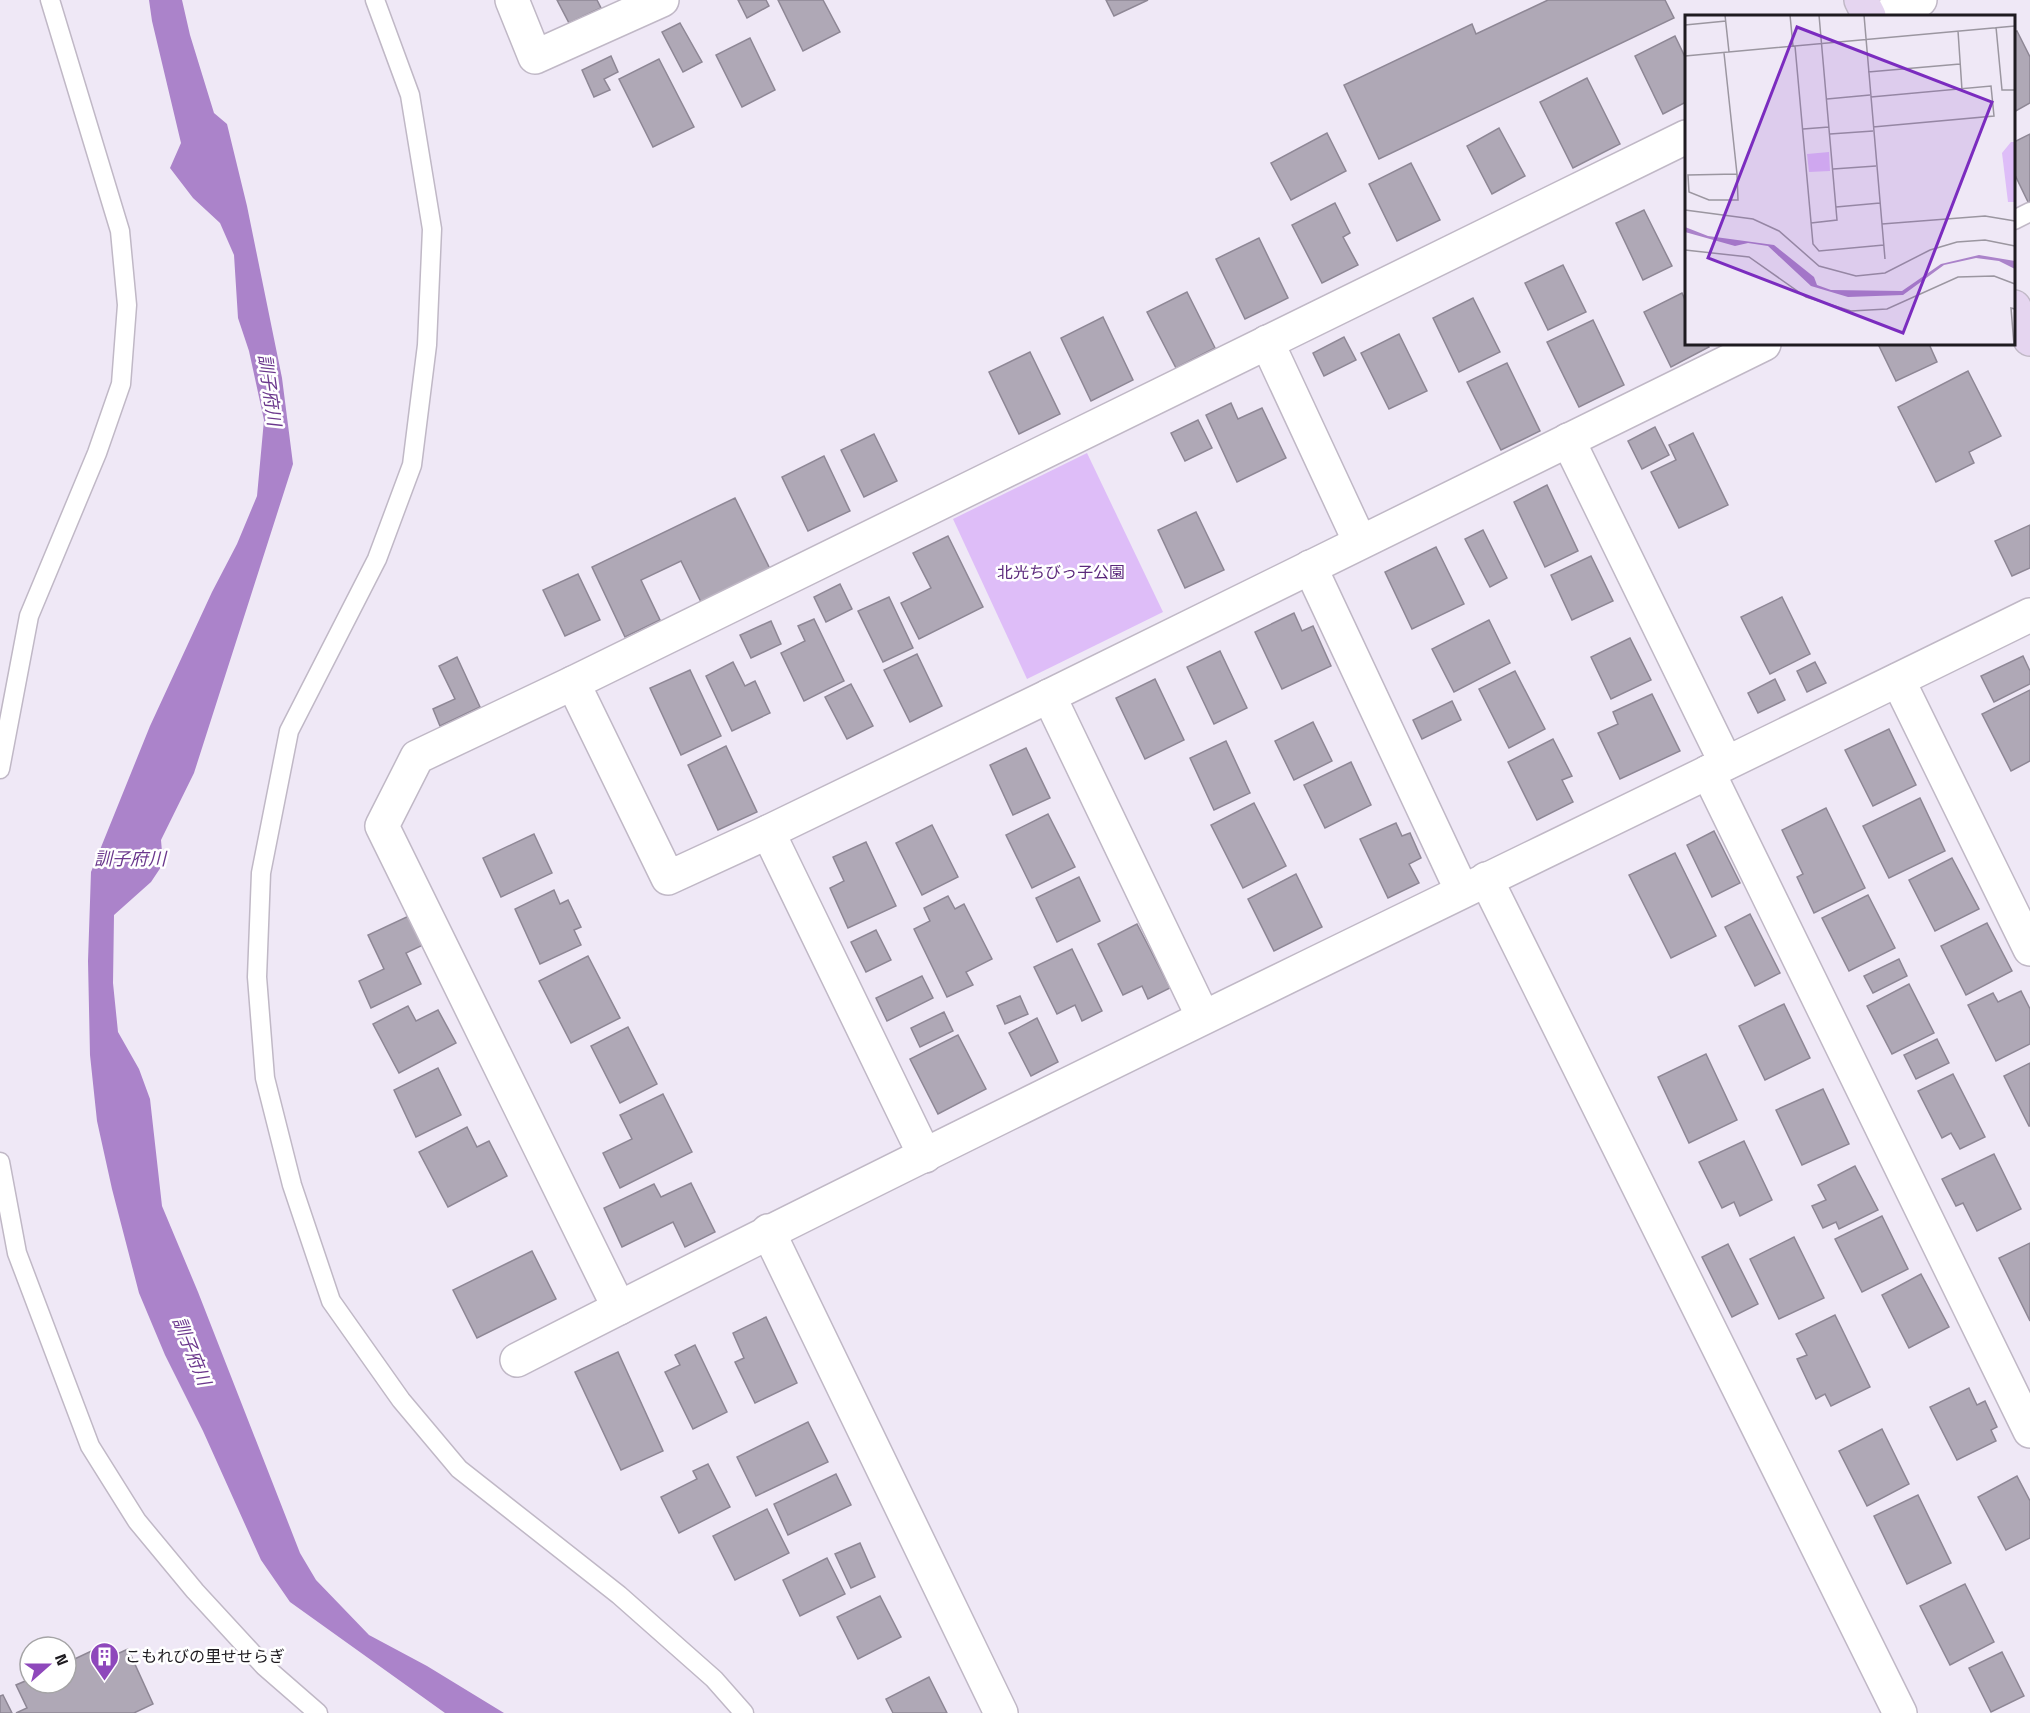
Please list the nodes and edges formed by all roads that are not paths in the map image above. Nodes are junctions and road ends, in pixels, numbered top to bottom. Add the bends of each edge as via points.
1 (50, 0) edge
2 (375, 0) edge
3 (512, 0) edge
4 (662, 0) edge
5 (1861, 0) edge
6 (1920, 0) edge
7 (1868, 15) edge
8 (1888, 15) edge
9 (1685, 137) edge
10 (2030, 212) edge
11 (2015, 219) edge
12 (2015, 311) edge
13 (2030, 339) edge
14 (1267, 342) junction
15 (1762, 345) edge
16 (1568, 440) junction
17 (1360, 542) junction
18 (1310, 567) junction
19 (2030, 615) edge
20 (1898, 680) junction
21 (573, 683) junction
22 (1049, 696) junction
23 (1717, 767) junction
24 (0, 769) edge
25 (768, 832) junction
26 (1474, 885) junction
27 (2030, 949) edge
28 (1203, 1017) junction
29 (925, 1156) junction
30 (0, 1162) edge
31 (768, 1231) junction
32 (619, 1308) junction
33 (517, 1360) dead end
34 (2030, 1431) edge
35 (318, 1713) edge
36 (744, 1713) edge
37 (1001, 1713) edge
38 (1900, 1713) edge

1 - 24 lane via 120,231 127,305 121,384 97,453 29,616
2 - 36 lane via 410,95 432,229 427,345 412,465 377,559 289,731 261,873 257,976 265,1078 292,1185 332,1301 401,1400 459,1469 619,1595 714,1679
3 - 4 street via 535,57
5 - 7 street
6 - 8 street
9 - 14 street
10 - 11 lane
12 - 13 street
14 - 17 street
14 - 21 street
15 - 16 street
16 - 17 street
16 - 23 street
17 - 18 street
18 - 22 street
18 - 26 street
19 - 20 street
20 - 23 street
20 - 27 street
21 - 25 street via 668,878
21 - 32 street via 417,757 382,826
22 - 25 street
22 - 28 street
23 - 26 street
23 - 34 street
25 - 29 street
26 - 28 street
26 - 38 street
28 - 29 street
29 - 31 street
30 - 35 lane via 17,1253 90,1446 137,1521 195,1591 264,1666
31 - 32 street
31 - 37 street
32 - 33 street

